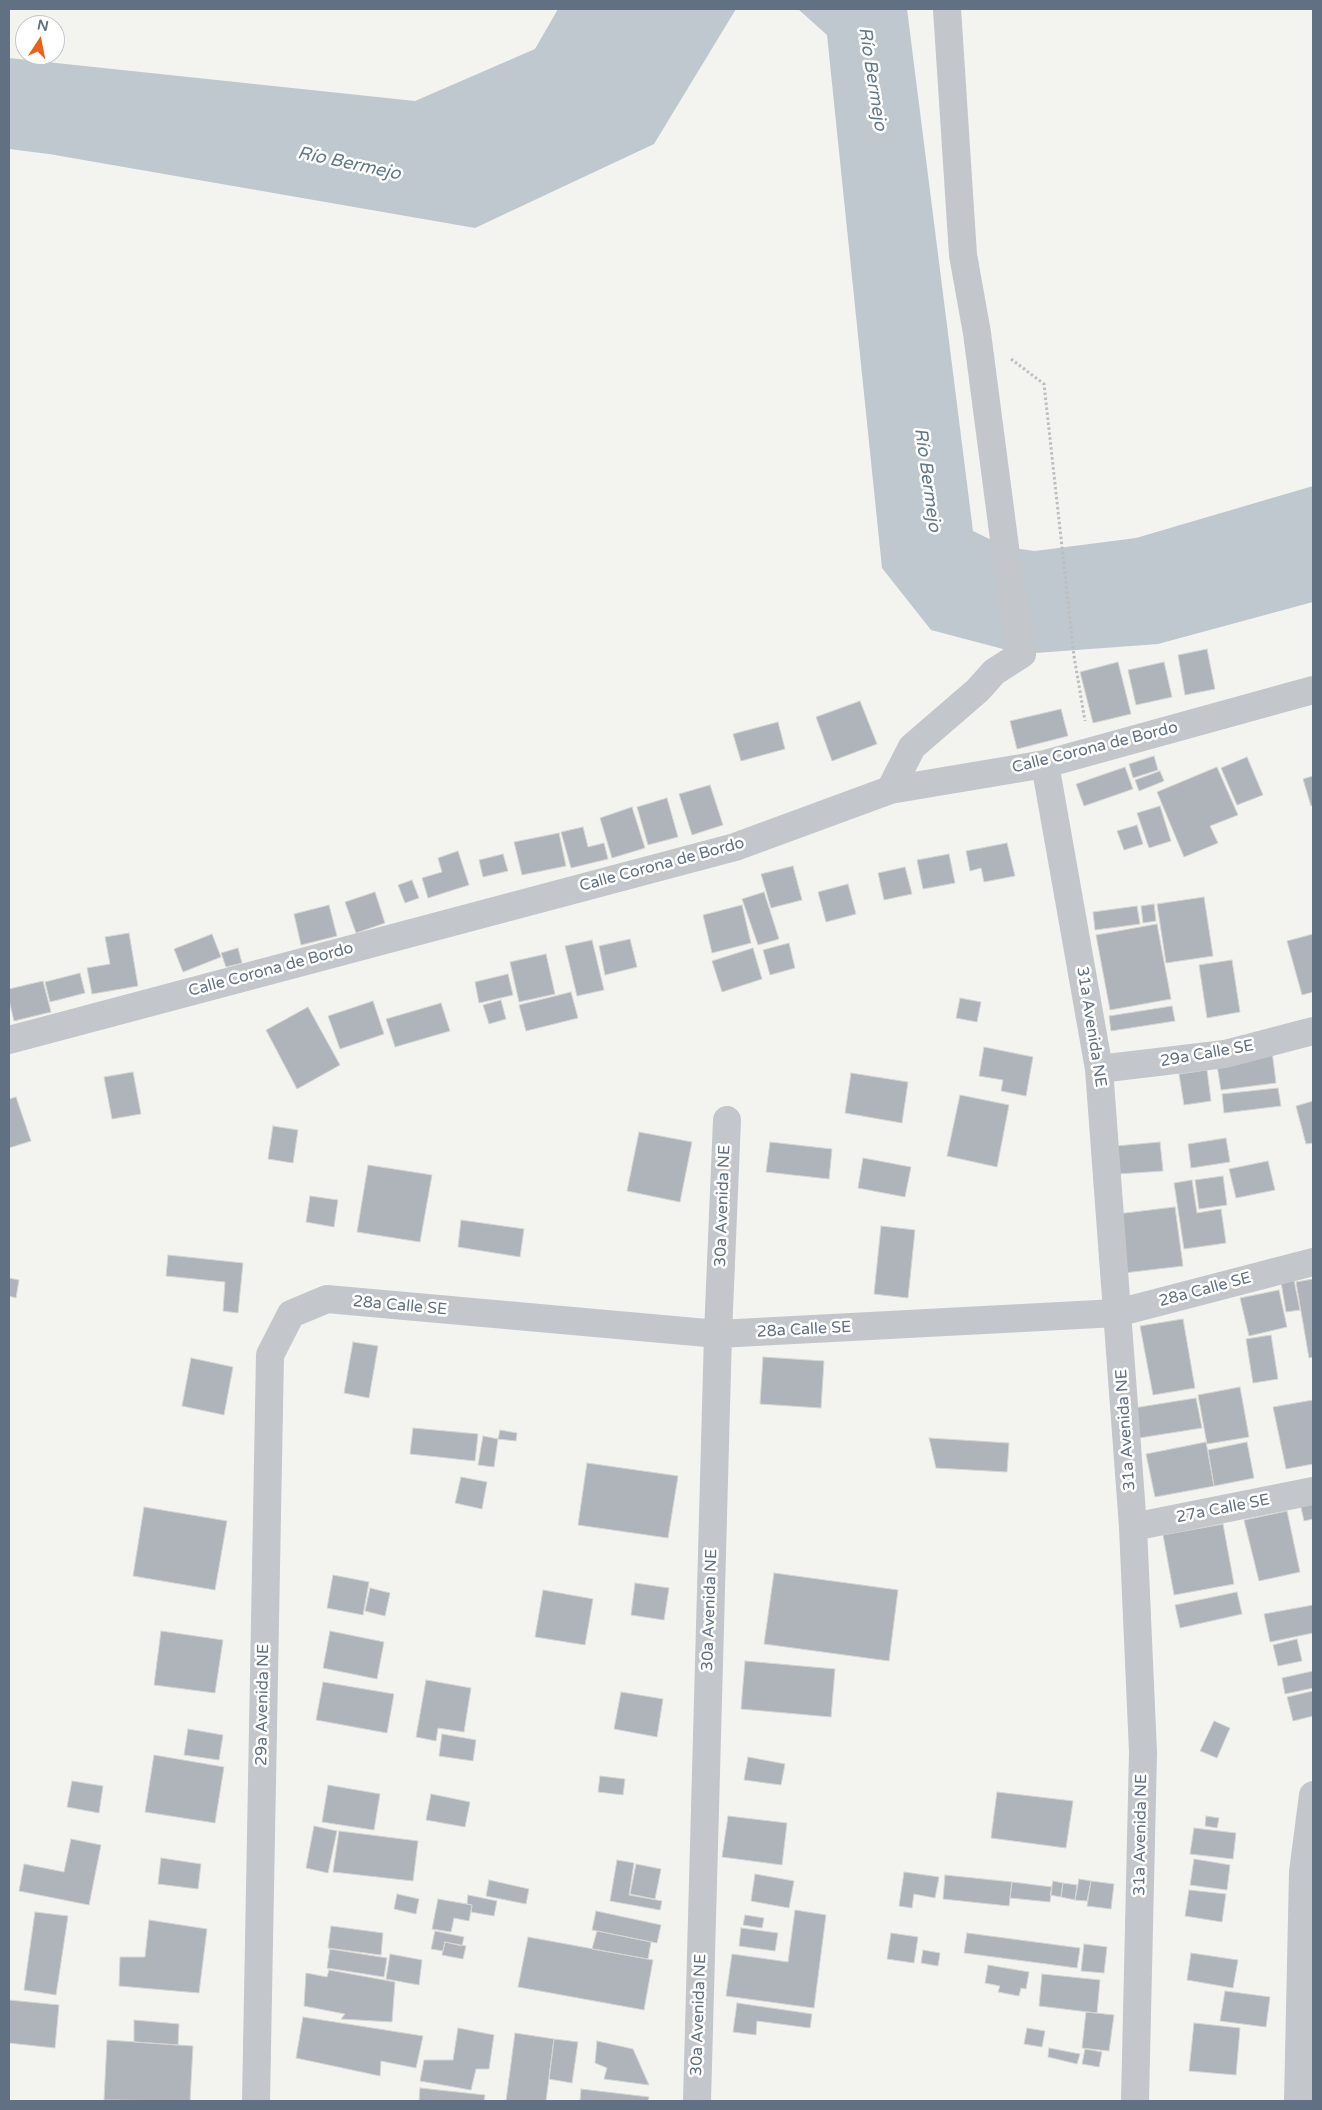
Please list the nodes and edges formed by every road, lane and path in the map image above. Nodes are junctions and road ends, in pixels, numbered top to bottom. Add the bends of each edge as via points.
1 (947, 9) edge
2 (1044, 384) dead end
3 (1313, 690) edge
4 (1090, 752) junction
5 (1045, 764) junction
6 (890, 790) junction
7 (1313, 1031) edge
8 (9, 1040) edge
9 (1100, 1069) junction
10 (727, 1120) dead end
11 (1313, 1262) edge
12 (291, 1314) joint
13 (1117, 1314) junction
14 (718, 1334) junction
15 (1313, 1491) edge
16 (1133, 1527) junction
17 (1313, 1794) edge
18 (256, 2101) edge
19 (697, 2101) edge
20 (1135, 2101) edge
21 (1298, 2101) edge

1 - 6 street via 963,256 977,333 1022,654 994,672 912,747
2 - 4 path via 1074,656
3 - 4 street, Calle Corona de Bordo
4 - 5 street, Calle Corona de Bordo
5 - 6 street, Calle Corona de Bordo
5 - 9 street, 31a Avenida NE
6 - 8 street, Calle Corona de Bordo via 735,847
7 - 9 street, 29a Calle SE via 1225,1054
9 - 13 street, 31a Avenida NE
10 - 14 street, 30a Avenida NE
11 - 13 street, 28a Calle SE
12 - 14 street, 28a Calle SE via 327,1299
12 - 18 street, 29a Avenida NE via 270,1355
13 - 14 street, 28a Calle SE
13 - 16 street, 31a Avenida NE
14 - 19 street, 30a Avenida NE
15 - 16 street, 27a Calle SE
16 - 20 street, 31a Avenida NE via 1143,1752
17 - 21 street via 1303,1872

